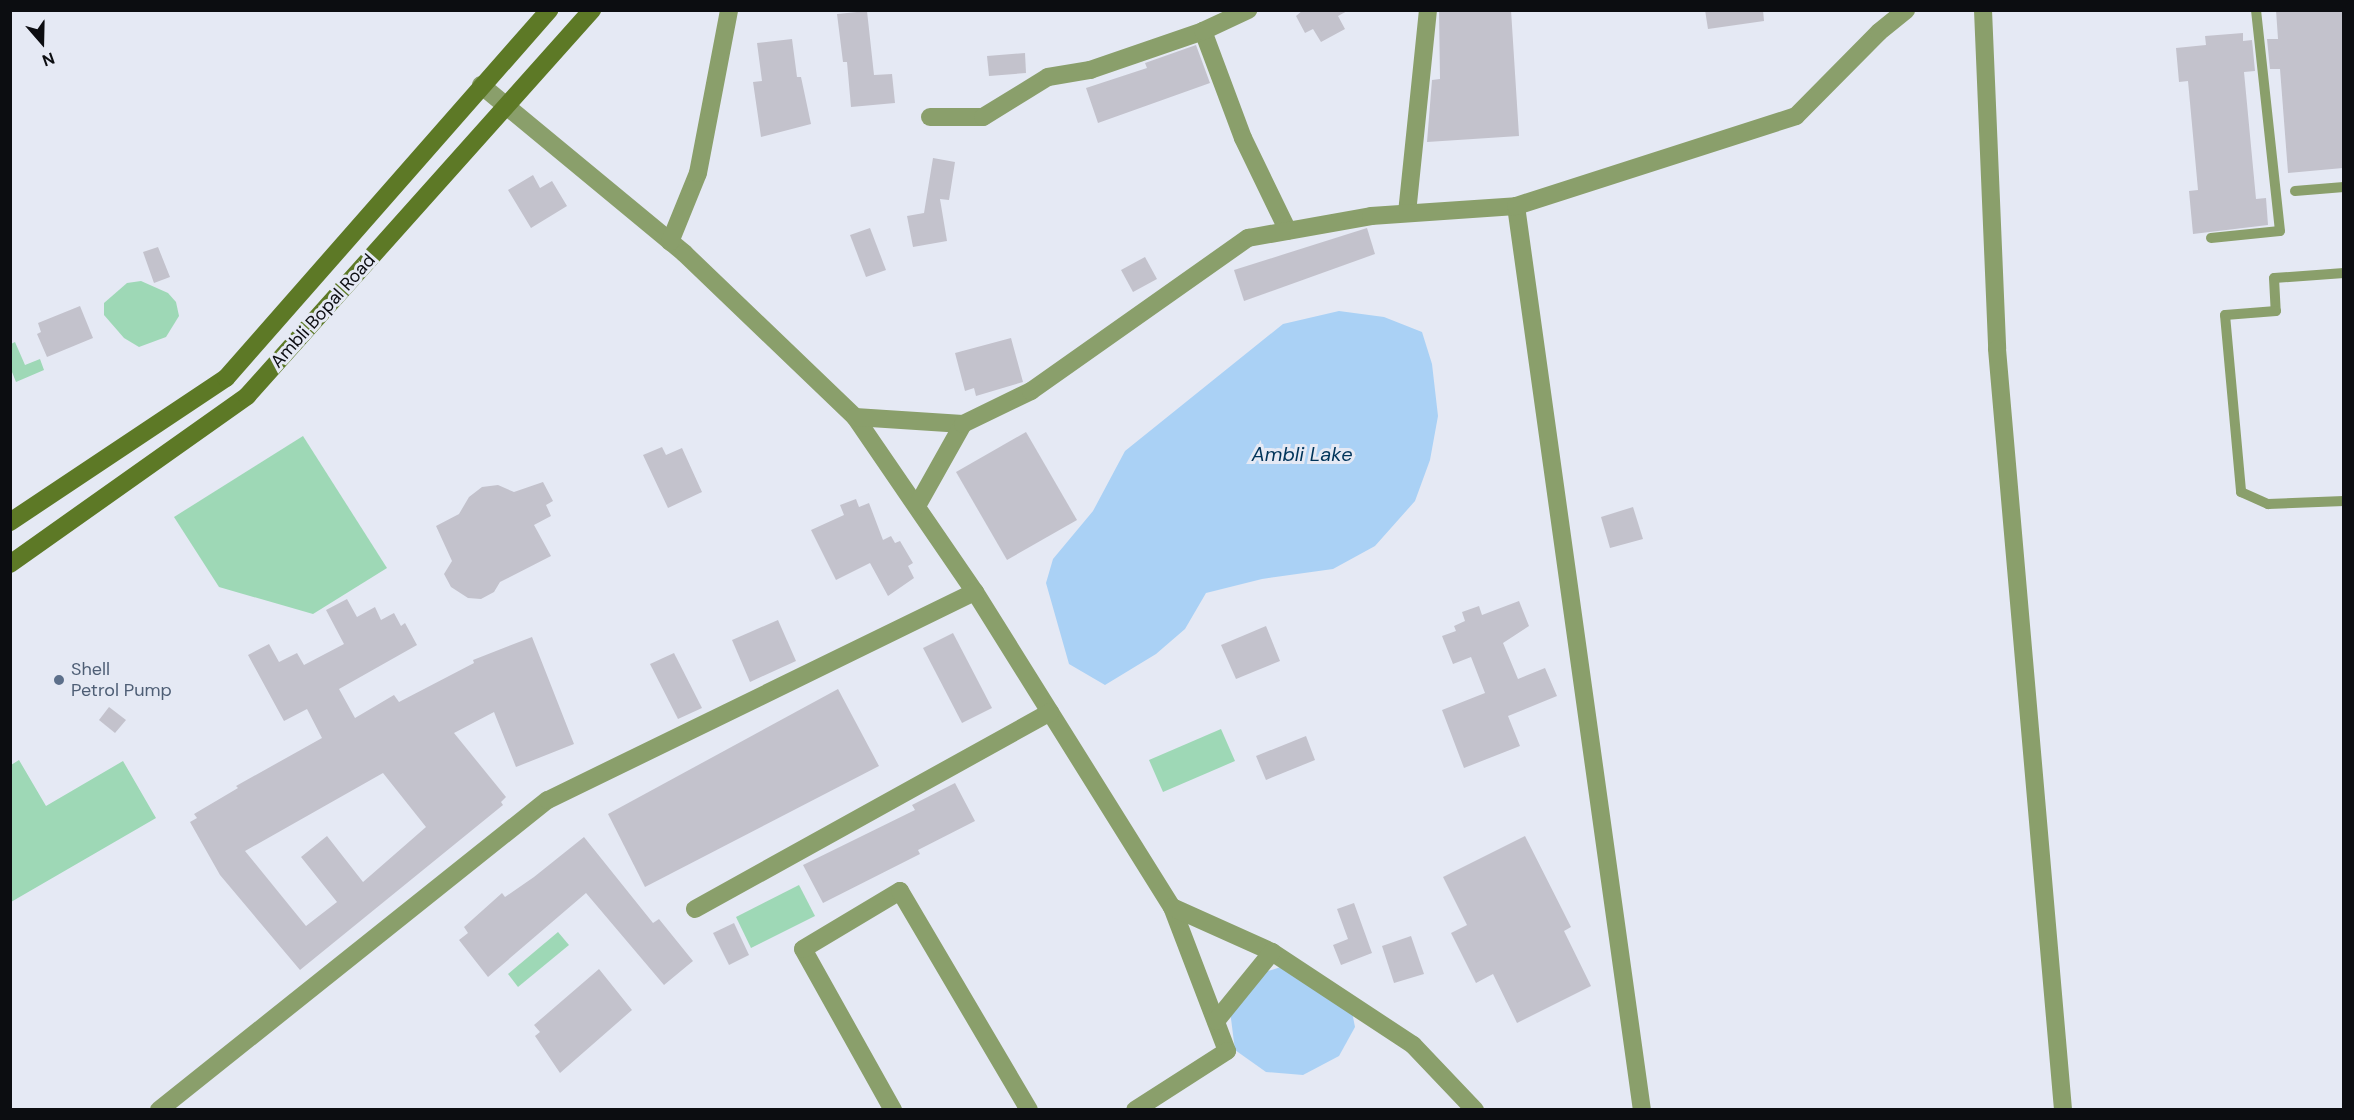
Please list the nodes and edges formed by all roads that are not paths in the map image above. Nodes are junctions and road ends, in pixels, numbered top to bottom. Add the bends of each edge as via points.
1 (549, 10) edge
2 (592, 10) edge
3 (729, 10) edge
4 (1248, 10) edge
5 (1428, 10) edge
6 (1906, 10) edge
7 (1983, 10) edge
8 (2256, 10) edge
9 (1203, 31) junction
10 (481, 85) junction
11 (507, 106) junction
12 (930, 117) dead end
13 (2343, 187) edge
14 (2295, 191) dead end
15 (1516, 206) junction
16 (1407, 213) junction
17 (1288, 231) junction
18 (2211, 238) dead end
19 (670, 242) junction
20 (2343, 273) edge
21 (855, 417) junction
22 (963, 423) junction
23 (2343, 501) edge
24 (917, 506) junction
25 (10, 522) edge
26 (10, 564) edge
27 (975, 592) junction
28 (1050, 712) junction
29 (1172, 907) junction
30 (695, 909) dead end
31 (1272, 952) junction
32 (1216, 1021) junction
33 (159, 1110) edge
34 (893, 1110) edge
35 (1029, 1110) edge
36 (1135, 1110) edge
37 (1475, 1110) edge
38 (1642, 1110) edge
39 (2063, 1110) edge

1 - 10 street, Ambli Bopal Road
2 - 11 street, Ambli Bopal Road
3 - 19 street via 698,174
4 - 9 street
5 - 16 street
6 - 15 street via 1796,116
7 - 39 street via 1997,349
8 - 18 lane via 2280,231
9 - 12 street via 1090,70 1048,77 983,117
9 - 17 street via 1243,138
10 - 11 street
10 - 25 street, Ambli Bopal Road via 226,378
11 - 19 street
11 - 26 street, Ambli Bopal Road via 247,396
13 - 14 lane
15 - 16 street
15 - 38 street
16 - 17 street
17 - 22 street via 1248,238 1031,391
19 - 21 street
20 - 23 lane via 2274,278 2276,311 2224,315 2241,492 2268,504
21 - 22 street
21 - 24 street
22 - 24 street
24 - 27 street
27 - 28 street
27 - 33 street via 548,800
28 - 29 street
28 - 30 street
29 - 31 street
29 - 32 street
31 - 32 street
31 - 37 street via 1413,1045
32 - 36 street via 1227,1051
34 - 35 street via 803,949 900,891

